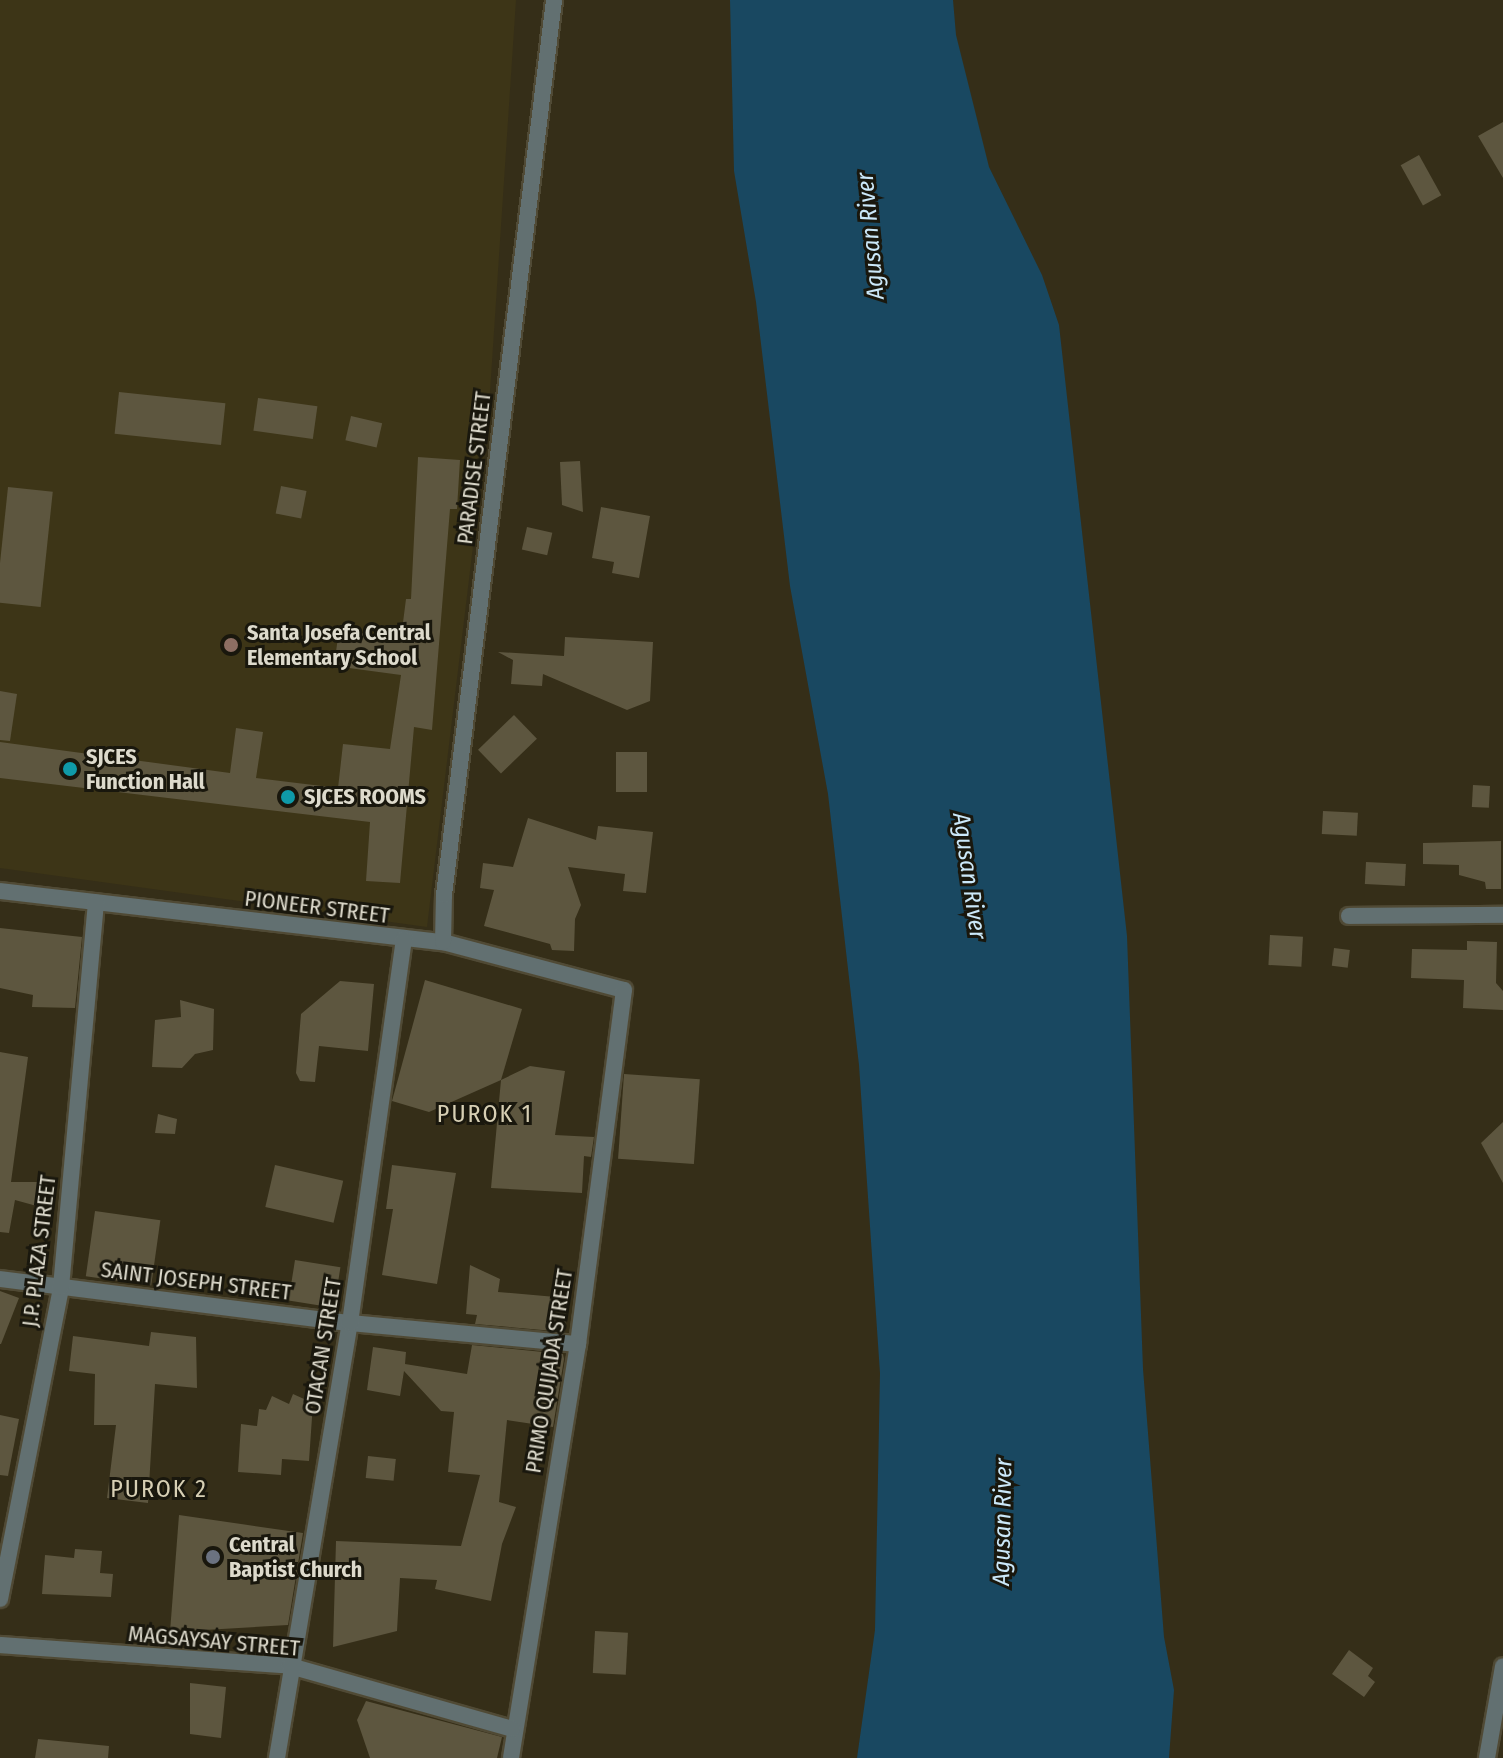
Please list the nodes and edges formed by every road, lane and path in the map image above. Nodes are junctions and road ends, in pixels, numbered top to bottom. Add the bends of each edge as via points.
1 (554, 0) edge
2 (0, 891) edge
3 (96, 903) junction
4 (1503, 915) edge
5 (1349, 916) dead end
6 (404, 939) junction
7 (443, 942) junction
8 (624, 990) joint
9 (0, 1279) edge
10 (61, 1287) junction
11 (350, 1323) junction
12 (578, 1344) junction
13 (0, 1599) edge
14 (0, 1645) edge
15 (290, 1666) junction
16 (1503, 1666) edge
17 (512, 1729) junction
18 (277, 1758) edge
19 (511, 1758) edge
20 (1487, 1758) edge

1 - 7 street, PARADISE STREET via 444,895
2 - 3 street, PIONEER STREET
3 - 6 street, PIONEER STREET
3 - 10 street, J.P. PLAZA STREET
4 - 5 street
6 - 7 street, PIONEER STREET
6 - 11 street, OTACAN STREET
7 - 8 street, PIONEER STREET
8 - 12 street, PRIMO QUIJADA STREET
9 - 10 street, SAINT JOSEPH STREET
10 - 11 street, SAINT JOSEPH STREET
10 - 13 street, J.P. PLAZA STREET
11 - 12 street, SAINT JOSEPH STREET
11 - 15 street, OTACAN STREET
12 - 17 street, PRIMO QUIJADA STREET
14 - 15 street, MAGSAYSAY STREET
15 - 17 street, MAGSAYSAY STREET
15 - 18 street, OTACAN STREET
16 - 20 street
17 - 19 street, PRIMO QUIJADA STREET

